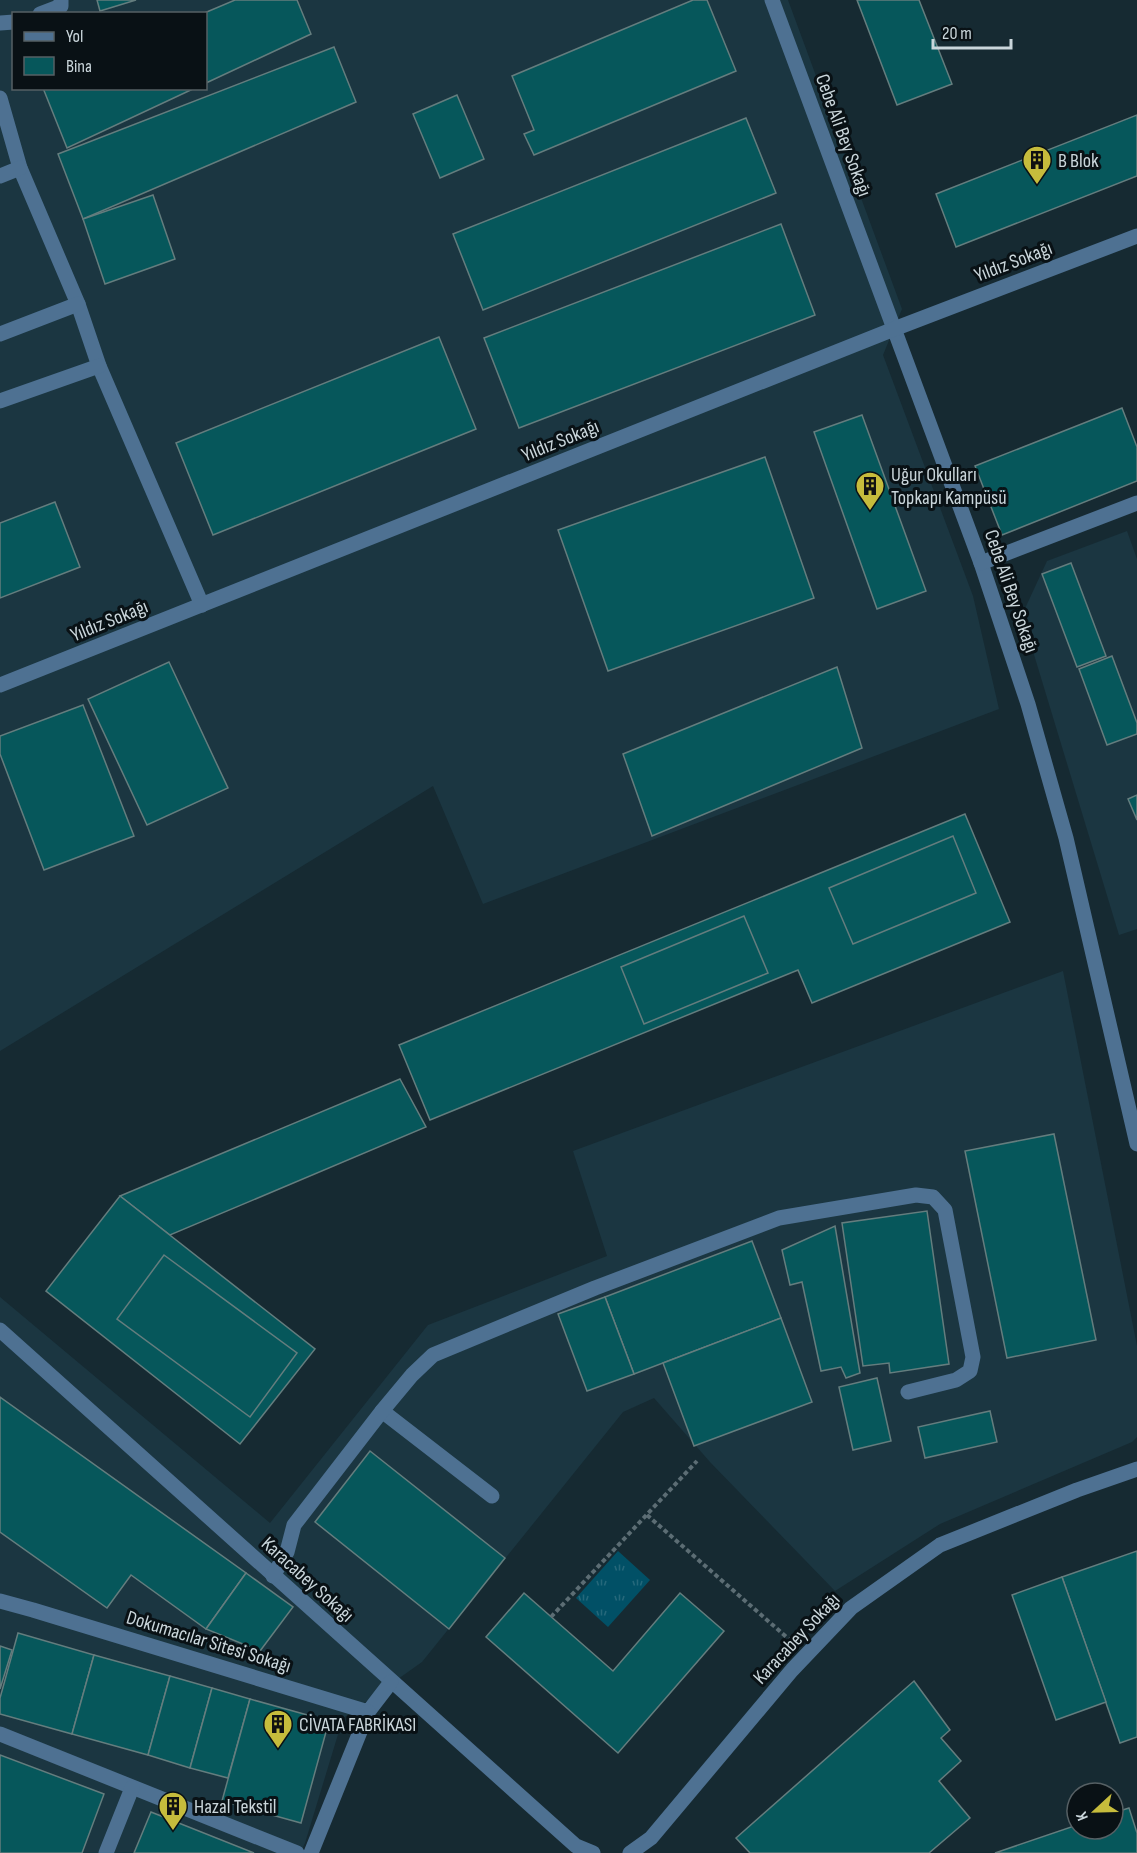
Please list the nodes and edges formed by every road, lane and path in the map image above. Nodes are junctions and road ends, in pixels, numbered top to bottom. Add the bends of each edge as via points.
1 (61, 0) edge
2 (772, 0) edge
3 (45, 12) edge
4 (0, 98) edge
5 (20, 168) junction
6 (0, 176) edge
7 (1137, 236) edge
8 (78, 304) junction
9 (894, 329) junction
10 (0, 334) edge
11 (99, 366) junction
12 (0, 401) edge
13 (1137, 503) edge
14 (981, 563) junction
15 (202, 605) junction
16 (0, 685) edge
17 (1137, 1144) edge
18 (0, 1330) edge
19 (908, 1392) dead end
20 (382, 1411) junction
21 (697, 1461) dead end
22 (1137, 1469) edge
23 (492, 1496) dead end
24 (647, 1515) junction
25 (273, 1576) junction
26 (0, 1601) edge
27 (551, 1617) dead end
28 (807, 1654) junction
29 (391, 1682) junction
30 (368, 1712) junction
31 (0, 1734) edge
32 (132, 1788) junction
33 (106, 1853) edge
34 (297, 1853) edge
35 (311, 1853) edge
36 (594, 1853) edge
37 (630, 1853) edge

1 - 3 street via 61,6
2 - 9 street, Cebe Ali Bey Sokağı
4 - 5 street
5 - 6 street
5 - 8 street
7 - 9 street, Yıldız Sokağı
8 - 10 street
8 - 11 street
9 - 14 street, Cebe Ali Bey Sokağı
9 - 15 street, Yıldız Sokağı
11 - 12 street
11 - 15 street
13 - 14 street
14 - 17 street, Cebe Ali Bey Sokağı via 1028,704 1066,838
15 - 16 street, Yıldız Sokağı
18 - 25 street, Karacabey Sokağı
19 - 20 street via 956,1380 970,1371 973,1357 945,1210 933,1197 916,1195 779,1218 595,1288 433,1355
20 - 23 street
20 - 25 street via 294,1525 287,1552
21 - 24 path
22 - 28 street, Karacabey Sokağı via 940,1545 851,1608
24 - 27 path
24 - 28 path
25 - 29 street, Karacabey Sokağı
26 - 30 street, Dokumacılar Sitesi Sokağı
28 - 37 street, Karacabey Sokağı via 651,1838
29 - 30 street
29 - 36 street, Karacabey Sokağı via 576,1846
30 - 35 street
31 - 32 street
32 - 33 street
32 - 34 street

